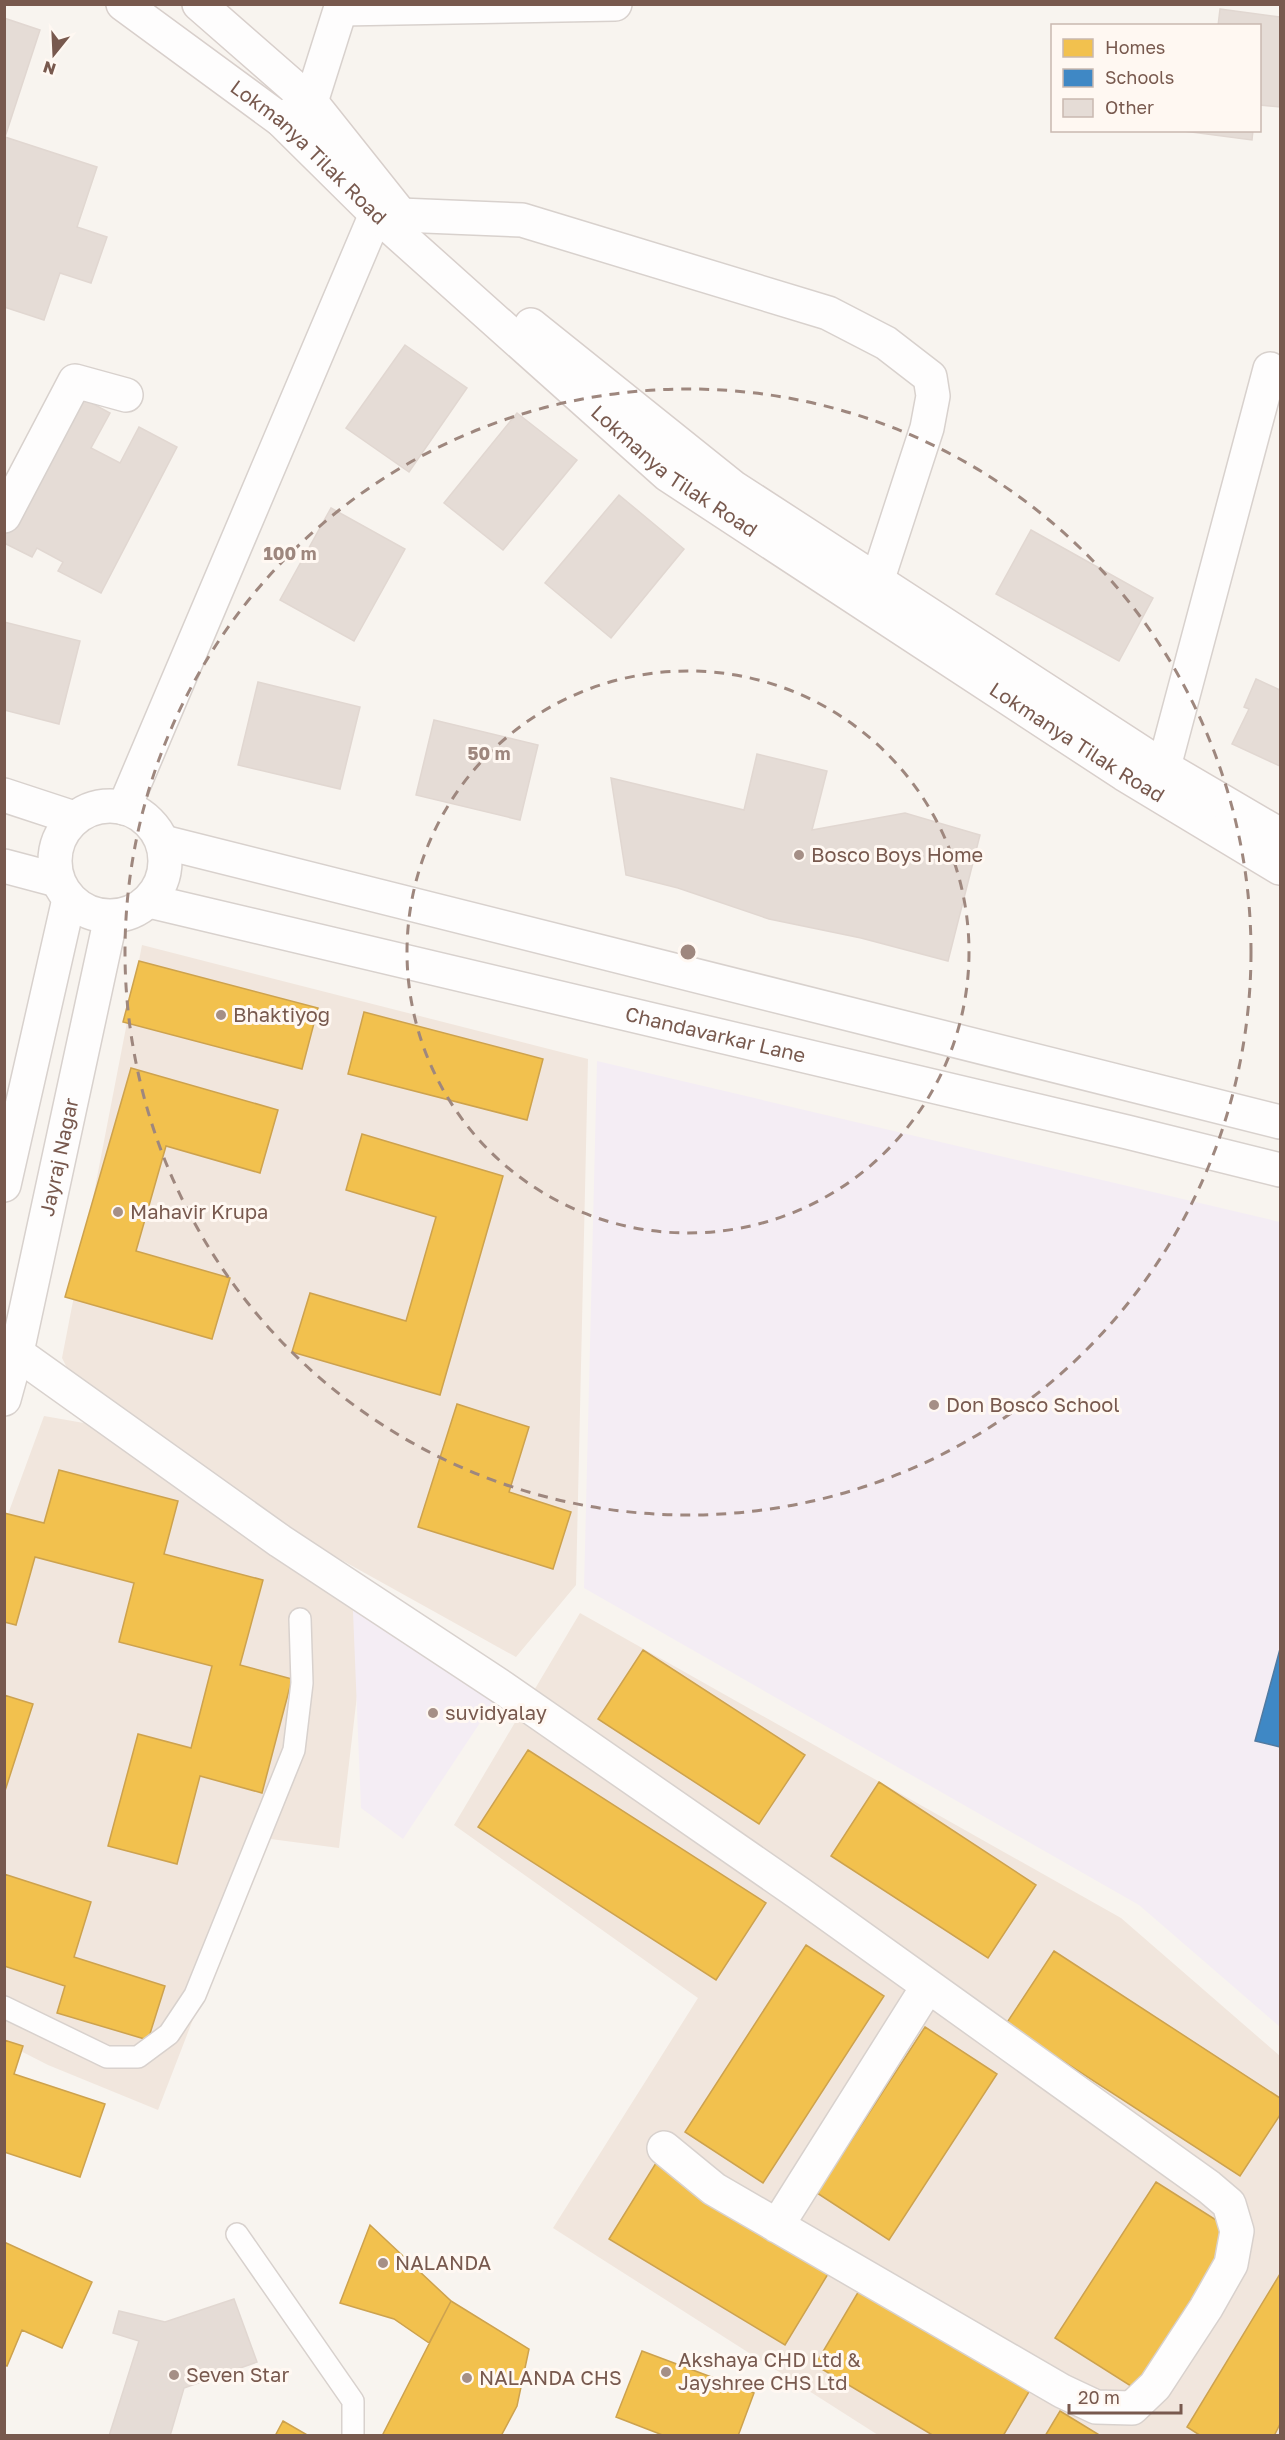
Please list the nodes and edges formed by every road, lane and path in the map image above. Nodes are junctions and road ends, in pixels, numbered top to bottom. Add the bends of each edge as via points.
1 (123, 4) edge
2 (199, 4) edge
3 (615, 4) edge
4 (342, 7) edge
5 (311, 102) junction
6 (281, 120) junction
7 (388, 214) junction
8 (1270, 369) dead end
9 (126, 395) dead end
10 (4, 516) edge
11 (874, 593) junction
12 (1161, 780) junction
13 (4, 795) edge
14 (124, 808) junction
15 (74, 818) junction
16 (1281, 835) edge
17 (163, 843) junction
18 (4, 866) edge
19 (1281, 868) edge
20 (63, 890) junction
21 (149, 901) junction
22 (111, 917) junction
23 (36, 1049) junction
24 (80, 1060) junction
25 (1281, 1122) edge
26 (1281, 1170) edge
27 (4, 1185) edge
28 (4, 1192) edge
29 (48, 1205) junction
30 (11, 1348) edge
31 (4, 1399) edge
32 (300, 1619) dead end
33 (928, 1986) junction
34 (4, 2007) edge
35 (664, 2148) dead end
36 (777, 2226) junction
37 (237, 2234) dead end
38 (353, 2436) edge

1 - 6 street, Lokmanya Tilak Road
2 - 5 street, Lokmanya Tilak Road
3 - 4 street
4 - 5 street
5 - 6 street
5 - 7 street, Lokmanya Tilak Road
6 - 7 street, Lokmanya Tilak Road
7 - 11 street, Lokmanya Tilak Road via 668,475
7 - 11 street via 522,220 828,313 886,343 930,376 933,396 927,428
7 - 14 street
8 - 12 street
9 - 10 street via 75,381
11 - 12 street, Lokmanya Tilak Road
12 - 16 street, Lokmanya Tilak Road
12 - 19 street, Lokmanya Tilak Road
13 - 15 street
14 - 15 street via 94,807
14 - 17 street via 136,811 152,825
15 - 20 street via 60,836 54,858
17 - 21 street via 166,863 161,884
17 - 25 street
18 - 20 street
20 - 22 street via 88,912
20 - 23 street
21 - 22 street via 131,913
21 - 26 street, Chandavarkar Lane
22 - 24 street, Jayraj Nagar
23 - 24 street
23 - 27 street
24 - 29 street, Jayraj Nagar
28 - 29 street
29 - 30 street, Jayraj Nagar
30 - 31 street, Jayraj Nagar
30 - 33 street via 280,1541 503,1688
32 - 34 lane via 302,1683 294,1750 195,1995 168,2034 138,2057 107,2057
33 - 36 street
33 - 36 street via 1229,2204 1237,2231 1231,2264 1206,2307 1155,2386 1132,2408 1096,2407
35 - 36 street via 714,2189
37 - 38 lane via 353,2401

